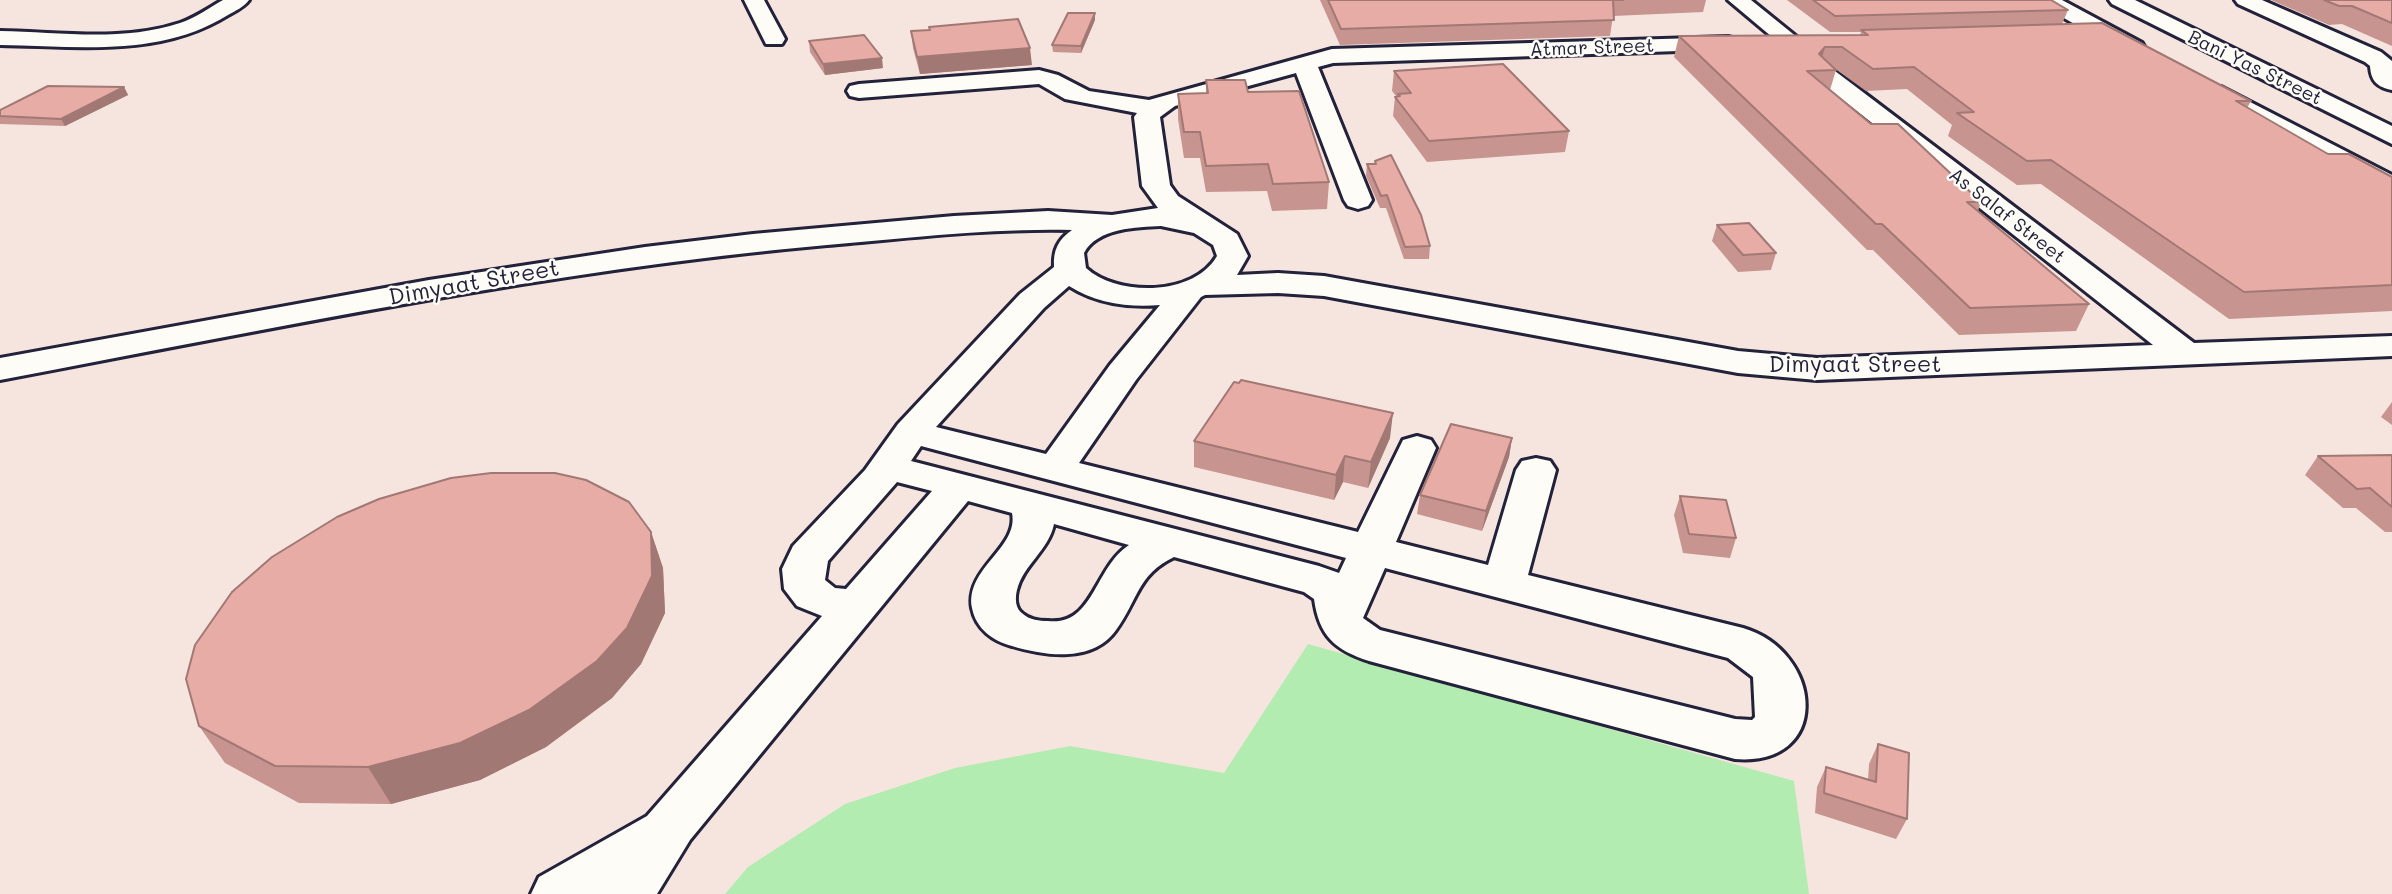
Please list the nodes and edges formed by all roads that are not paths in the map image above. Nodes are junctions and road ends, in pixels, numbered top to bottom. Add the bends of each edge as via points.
1 (239, 0) edge
2 (754, 0) edge
3 (1738, 0) edge
4 (2046, 0) edge
5 (2119, 0) edge
6 (2167, 0) edge
7 (2245, 0) edge
8 (2205, 18) dead end
9 (2109, 34) junction
10 (2068, 35) edge
11 (0, 38) edge
12 (774, 40) dead end
13 (1818, 41) edge
14 (1792, 42) junction
15 (2158, 61) edge
16 (1304, 62) junction
17 (1827, 76) edge
18 (2195, 80) edge
19 (2392, 83) edge
20 (859, 91) dead end
21 (1153, 108) junction
22 (2392, 136) edge
23 (1154, 177) junction
24 (2392, 187) edge
25 (1358, 200) dead end
26 (1112, 223) junction
27 (1203, 226) junction
28 (952, 227) junction
29 (1231, 246) junction
30 (1070, 267) junction
31 (1324, 286) junction
32 (1197, 289) junction
33 (2392, 346) edge
34 (2187, 355) junction
35 (0, 369) edge
36 (911, 432) junction
37 (1417, 448) dead end
38 (887, 467) junction
39 (1055, 470) junction
40 (1536, 470) dead end
41 (958, 487) junction
42 (1031, 506) junction
43 (1170, 542) junction
44 (1370, 550) junction
45 (1504, 584) junction
46 (855, 605) junction
47 (1340, 618) junction
48 (671, 824) junction
49 (559, 894) edge
50 (627, 894) edge

1 - 11 street via 194,25 154,36
2 - 12 street
3 - 14 street
4 - 9 street
5 - 22 street, Bani Yas Street
6 - 8 street, Bani Yas Street
7 - 19 street via 2373,57 2382,63 2383,77
9 - 10 street
9 - 15 street
13 - 14 street, Atmar Street
14 - 16 street, Atmar Street via 1364,54
16 - 21 street, Atmar Street
16 - 25 street
17 - 34 street, As Salaf Street
18 - 24 street
20 - 21 street via 1040,77 1078,95
21 - 23 street via 1147,126
23 - 26 street
23 - 27 street via 1168,202
26 - 27 street, Dimyaat Street via 1161,218
26 - 28 street, Dimyaat Street
26 - 30 street via 1076,242 1069,253
27 - 29 street, Dimyaat Street
28 - 30 street, Dimyaat Street via 1023,238 1059,255
28 - 35 street, Dimyaat Street via 650,254
29 - 31 street, Dimyaat Street
29 - 32 street via 1233,260 1225,274
30 - 32 street, Dimyaat Street via 1080,279 1116,294 1164,297
30 - 36 street via 1032,301
31 - 32 street, Dimyaat Street via 1278,283
31 - 34 street, Dimyaat Street via 1777,367 1856,369
32 - 39 street via 1123,373
33 - 34 street, Dimyaat Street
36 - 38 street
36 - 39 street
37 - 44 street
38 - 41 street
38 - 46 street via 802,568 808,592 837,605
39 - 44 street
40 - 45 street
41 - 42 street
41 - 46 street
42 - 43 street
42 - 43 street via 1033,531 998,579 993,600 1000,622 1008,629 1043,639 1073,637 1094,626 1126,570 1144,554
43 - 47 street via 1319,581 1335,593
44 - 45 street
44 - 47 street
45 - 47 street via 1743,645 1778,675 1780,722 1766,737 1735,739 1369,644 1347,632
46 - 48 street
48 - 49 street via 630,855
48 - 50 street

